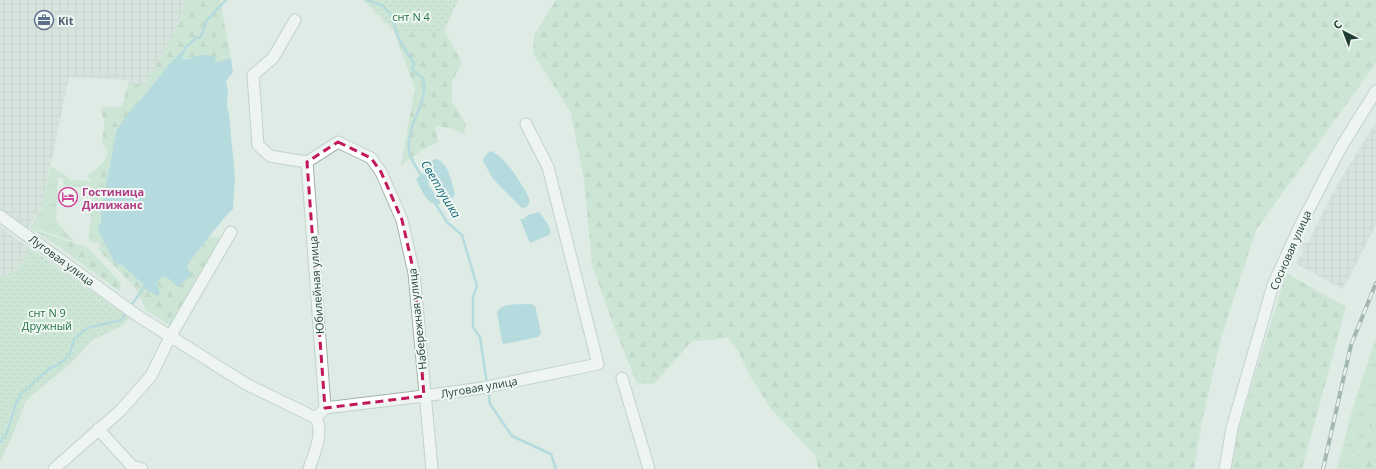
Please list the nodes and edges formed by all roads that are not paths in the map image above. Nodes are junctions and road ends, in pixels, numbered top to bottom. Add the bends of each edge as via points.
1 (295, 20) dead end
2 (1376, 91) edge
3 (526, 124) dead end
4 (307, 162) junction
5 (0, 216) edge
6 (231, 232) dead end
7 (170, 337) junction
8 (622, 378) dead end
9 (424, 396) junction
10 (325, 408) junction
11 (316, 418) junction
12 (98, 429) junction
13 (54, 469) edge
14 (142, 469) edge
15 (309, 469) edge
16 (432, 469) edge
17 (649, 469) edge
18 (1226, 469) edge

1 - 4 street via 273,58 253,75 258,145 270,156
2 - 18 street, Сосновая улица via 1340,147 1273,286 1232,428
3 - 9 street, Луговая улица via 548,167 598,364 482,388
4 - 9 street, Набережная улица via 338,142 371,158 381,172 402,220 414,273
4 - 10 street, Юбилейная улица
5 - 7 street, Луговая улица
6 - 7 street
7 - 11 street via 246,384
7 - 12 street via 151,376 120,411
8 - 17 street
9 - 10 street, Луговая улица
9 - 16 street, Набережная улица
10 - 11 street
11 - 15 street via 320,425 320,434
12 - 13 street
12 - 14 street via 132,466

